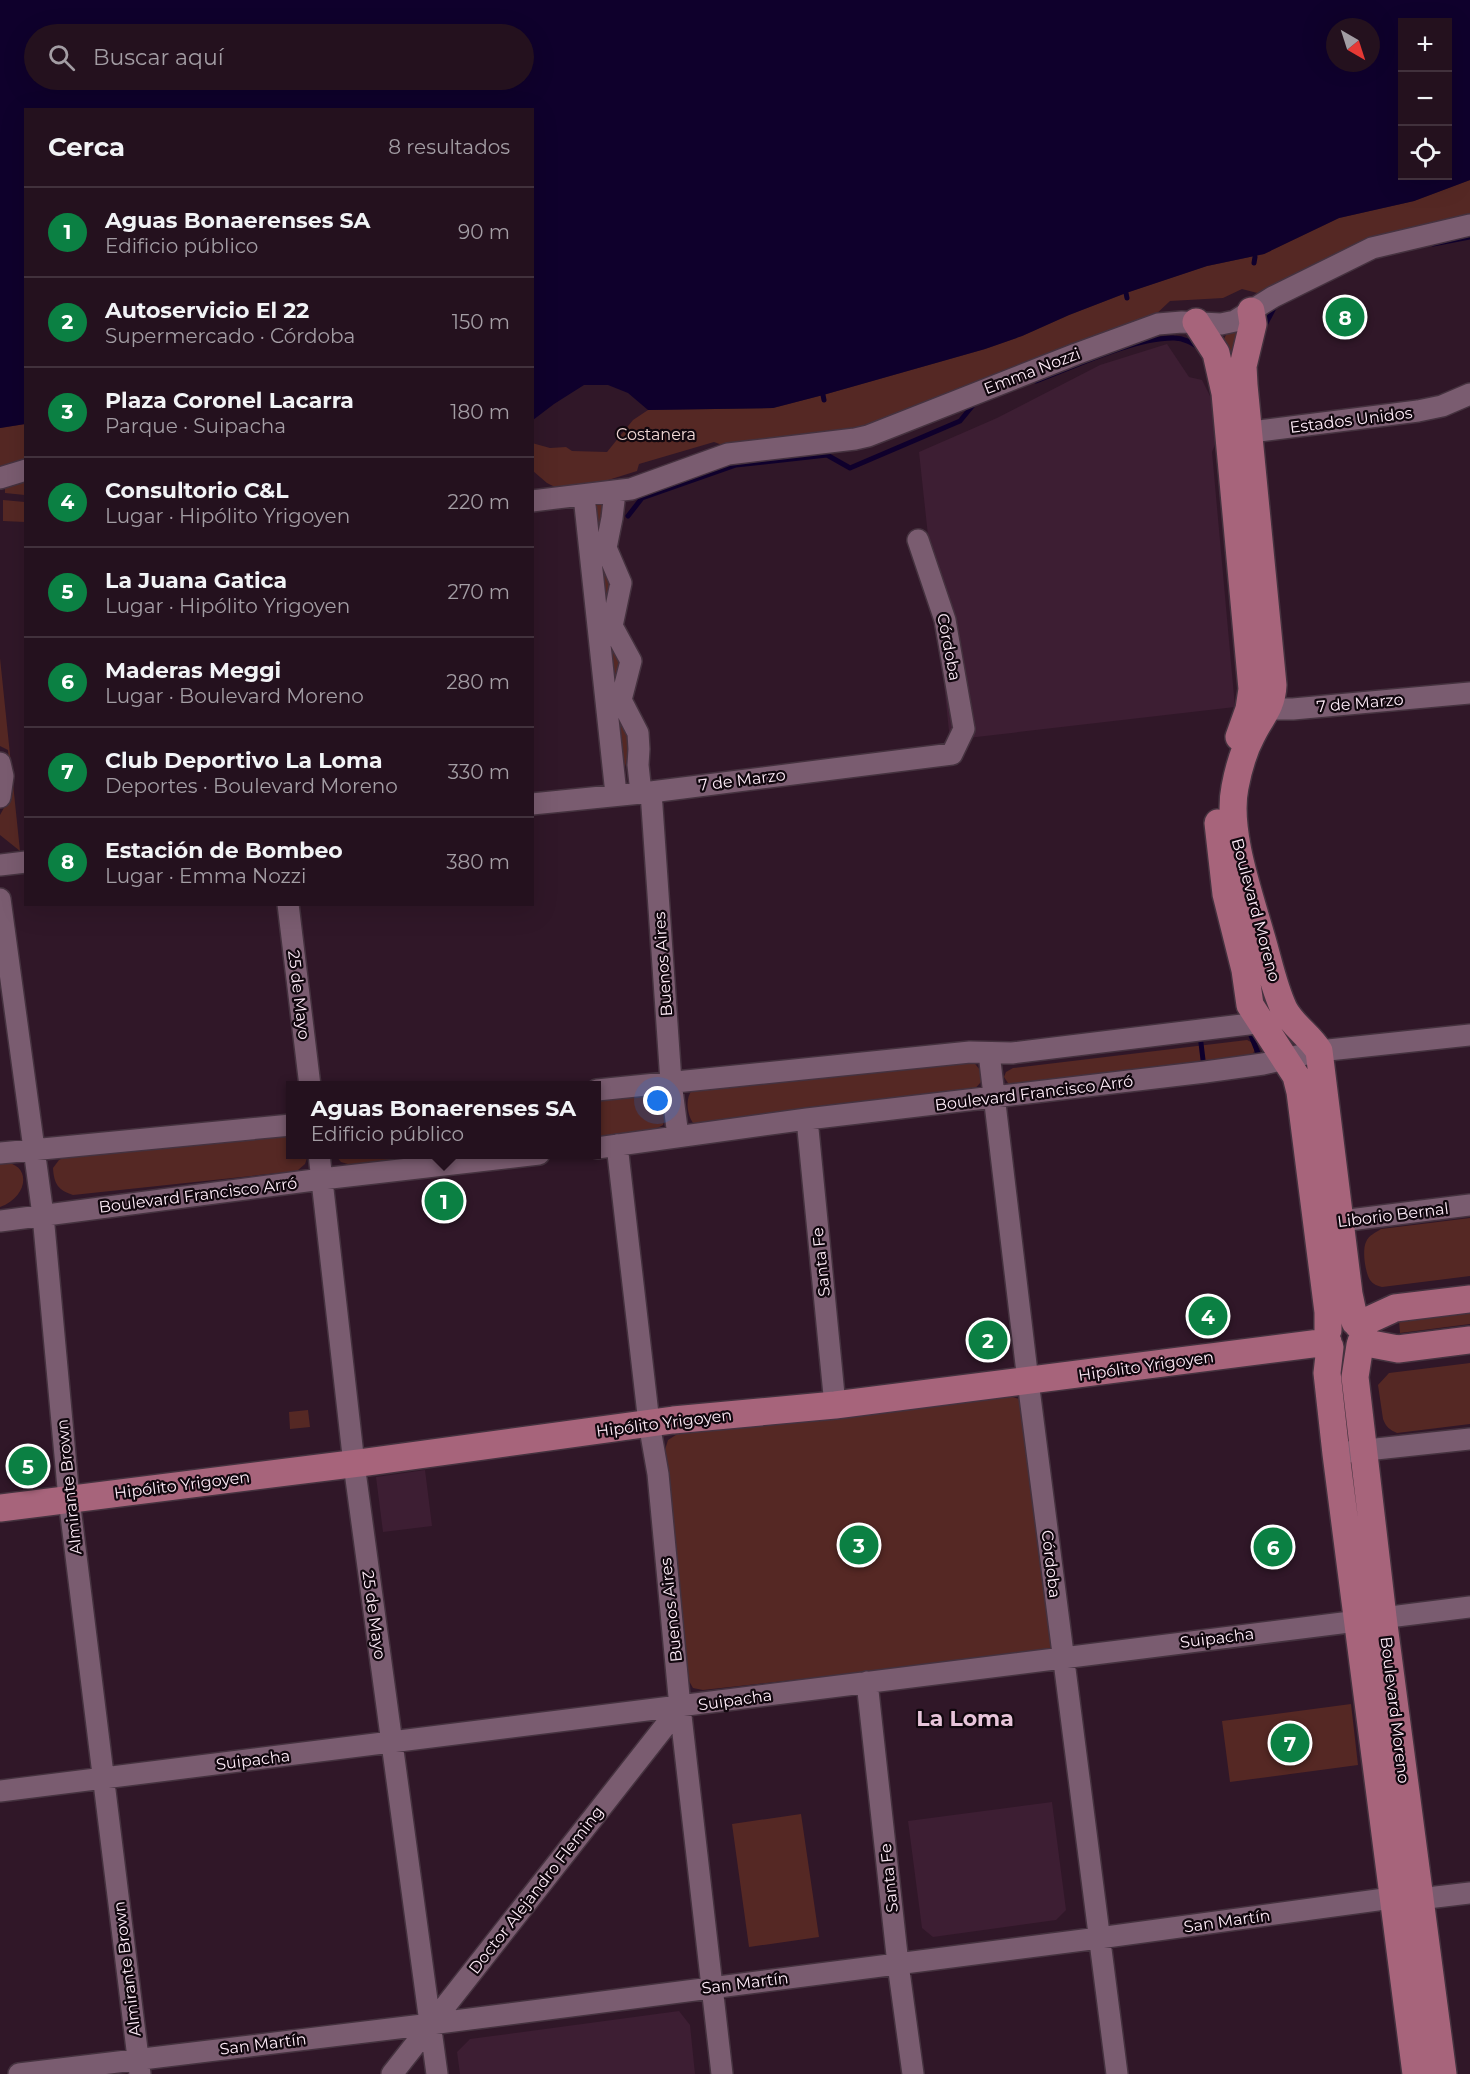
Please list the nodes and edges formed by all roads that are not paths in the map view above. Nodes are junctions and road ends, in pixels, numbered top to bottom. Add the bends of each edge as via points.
1 (1470, 225) edge
2 (1251, 311) junction
3 (1197, 322) junction
4 (1470, 394) edge
5 (1239, 434) junction
6 (24, 471) edge
7 (0, 478) edge
8 (615, 492) junction
9 (584, 495) junction
10 (534, 501) edge
11 (918, 540) dead end
12 (1470, 693) edge
13 (1259, 707) junction
14 (952, 754) joint
15 (0, 763) edge
16 (646, 792) junction
17 (616, 794) junction
18 (0, 797) edge
19 (534, 804) edge
20 (24, 862) edge
21 (0, 865) edge
22 (0, 899) edge
23 (288, 906) edge
24 (1260, 1022) junction
25 (1298, 1028) junction
26 (1470, 1035) edge
27 (1319, 1052) junction
28 (989, 1053) junction
29 (1286, 1059) junction
30 (309, 1081) edge
31 (670, 1082) junction
32 (601, 1090) edge
33 (995, 1098) junction
34 (807, 1119) junction
35 (286, 1125) edge
36 (678, 1136) junction
37 (607, 1147) edge
38 (33, 1149) junction
39 (0, 1153) edge
40 (320, 1159) edge
41 (503, 1159) edge
42 (322, 1179) junction
43 (1470, 1205) edge
44 (43, 1215) junction
45 (0, 1221) edge
46 (1329, 1222) junction
47 (1470, 1299) edge
48 (1359, 1334) junction
49 (1329, 1340) junction
50 (1470, 1340) edge
51 (1028, 1381) junction
52 (835, 1405) junction
53 (649, 1423) junction
54 (1470, 1439) edge
55 (1364, 1451) junction
56 (1336, 1454) junction
57 (354, 1464) junction
58 (69, 1499) junction
59 (0, 1508) edge
60 (1470, 1607) edge
61 (1383, 1617) junction
62 (1357, 1620) junction
63 (1063, 1658) junction
64 (867, 1683) junction
65 (680, 1707) junction
66 (391, 1743) junction
67 (104, 1778) junction
68 (0, 1791) edge
69 (1470, 1893) edge
70 (1392, 1898) junction
71 (1419, 1899) junction
72 (1099, 1938) junction
73 (898, 1964) junction
74 (711, 1988) junction
75 (431, 2024) junction
76 (139, 2067) edge
77 (19, 2074) edge
78 (393, 2074) edge
79 (437, 2074) edge
80 (722, 2074) edge
81 (913, 2074) edge
82 (1117, 2074) edge
83 (1416, 2074) edge
84 (1443, 2074) edge

1 - 2 street, Emma Nozzi via 1372,249
2 - 3 street, Emma Nozzi via 1221,324
2 - 5 main road, Boulevard Moreno
3 - 5 main road, Boulevard Moreno via 1216,353
3 - 8 street, Emma Nozzi via 1158,324 855,439 728,454
4 - 5 street, Estados Unidos via 1418,411
5 - 13 main road, Boulevard Moreno via 1252,689
6 - 7 street
8 - 9 street, Emma Nozzi
8 - 16 street, Buenos Aires via 606,548 621,583 612,626 631,661 621,700 638,732 638,765
9 - 10 street, Emma Nozzi
9 - 17 street
11 - 14 street, Córdoba via 945,620 964,729
12 - 13 street, 7 de Marzo via 1293,709
13 - 24 main road, Boulevard Moreno via 1226,774 1218,827 1226,894 1250,1005
13 - 25 main road, Boulevard Moreno via 1237,776 1234,821 1241,863 1274,980 1284,1009
14 - 16 street, 7 de Marzo
15 - 18 street
16 - 17 street, 7 de Marzo
16 - 31 street, Buenos Aires
17 - 19 street, 7 de Marzo
20 - 21 street
22 - 38 street, Almirante Brown
23 - 30 street, 25 de Mayo
24 - 25 street via 1274,1021
24 - 28 street
24 - 29 main road, Boulevard Moreno
25 - 27 main road, Boulevard Moreno
26 - 27 street, Boulevard Francisco Arró
27 - 29 street, Boulevard Francisco Arró
27 - 46 main road, Boulevard Moreno
28 - 31 street
28 - 33 street, Córdoba
29 - 33 street, Boulevard Francisco Arró
29 - 46 main road, Boulevard Moreno via 1296,1076
31 - 32 street
31 - 36 street, Buenos Aires
33 - 34 street, Boulevard Francisco Arró
33 - 51 street, Córdoba
34 - 36 street, Boulevard Francisco Arró
34 - 52 street, Santa Fe
35 - 38 street
36 - 37 street, Boulevard Francisco Arró
37 - 53 street, Buenos Aires
38 - 39 street
38 - 44 street, Almirante Brown
40 - 42 street, 25 de Mayo
41 - 42 street, Boulevard Francisco Arró
42 - 44 street, Boulevard Francisco Arró
42 - 57 street, 25 de Mayo
43 - 46 street, Liborio Bernal
44 - 45 street, Boulevard Francisco Arró
44 - 58 street, Almirante Brown
46 - 48 main road, Boulevard Moreno
46 - 49 main road, Boulevard Moreno
47 - 48 main road, Hipólito Yrigoyen via 1395,1308
48 - 49 main road, Hipólito Yrigoyen via 1340,1319 1331,1326
48 - 50 main road, Hipólito Yrigoyen via 1398,1349
48 - 55 main road, Boulevard Moreno via 1355,1377
49 - 51 main road, Hipólito Yrigoyen
49 - 56 main road, Boulevard Moreno via 1327,1373
51 - 52 main road, Hipólito Yrigoyen
51 - 63 street, Córdoba
52 - 53 main road, Hipólito Yrigoyen
53 - 57 main road, Hipólito Yrigoyen
53 - 65 street, Buenos Aires via 658,1474
54 - 55 street
55 - 56 street
55 - 61 main road, Boulevard Moreno
56 - 62 main road, Boulevard Moreno
57 - 58 main road, Hipólito Yrigoyen
57 - 66 street, 25 de Mayo
58 - 59 main road, Hipólito Yrigoyen
58 - 67 street, Almirante Brown
60 - 61 street, Suipacha
61 - 62 street, Suipacha
61 - 71 main road, Boulevard Moreno
62 - 63 street, Suipacha
62 - 70 main road, Boulevard Moreno
63 - 64 street, Suipacha
63 - 72 street, Córdoba
64 - 65 street, Suipacha
64 - 73 street, Santa Fe
65 - 66 street, Suipacha
65 - 74 street, Buenos Aires
65 - 75 street, Doctor Alejandro Fleming
66 - 67 street, Suipacha
66 - 75 street, 25 de Mayo
67 - 68 street, Suipacha
67 - 76 street, Almirante Brown
69 - 71 street, San Martín
70 - 71 street, San Martín
70 - 72 street, San Martín
70 - 83 main road, Boulevard Moreno
71 - 84 main road, Boulevard Moreno
72 - 73 street, San Martín
72 - 82 street, Córdoba
73 - 74 street, San Martín
73 - 81 street, Santa Fe
74 - 75 street, San Martín
74 - 80 street, Buenos Aires
75 - 76 street, San Martín
75 - 78 street, Doctor Alejandro Fleming
75 - 79 street, 25 de Mayo
76 - 77 street, San Martín

